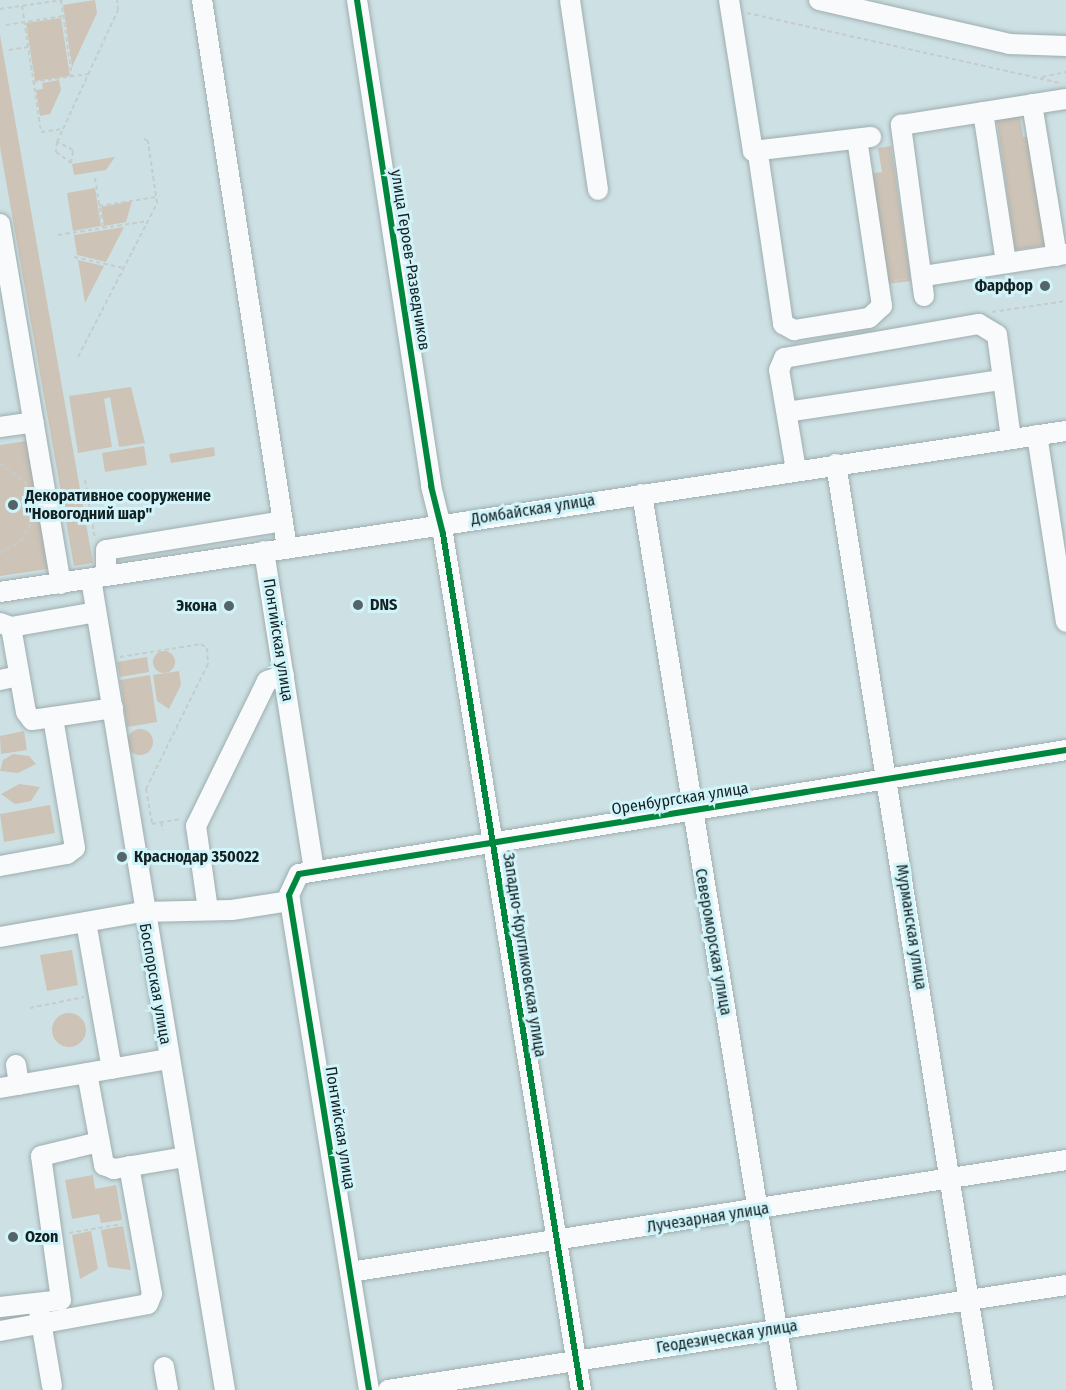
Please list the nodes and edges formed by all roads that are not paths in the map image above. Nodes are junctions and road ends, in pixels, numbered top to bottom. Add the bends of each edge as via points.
1 (202, 0) edge
2 (357, 0) edge
3 (570, 0) edge
4 (819, 0) edge
5 (729, 5) edge
6 (1066, 46) edge
7 (1066, 99) edge
8 (1032, 104) junction
9 (982, 112) junction
10 (758, 154) junction
11 (598, 189) dead end
12 (0, 224) edge
13 (1061, 255) edge
14 (1006, 263) junction
15 (924, 276) junction
16 (924, 296) dead end
17 (9, 325) edge
18 (1002, 380) junction
19 (787, 412) junction
20 (34, 422) junction
21 (0, 427) edge
22 (1066, 431) edge
23 (1037, 435) junction
24 (1011, 438) junction
25 (836, 464) junction
26 (796, 470) junction
27 (642, 494) junction
28 (283, 521) junction
29 (438, 525) junction
30 (287, 548) junction
31 (264, 551) junction
32 (99, 578) junction
33 (61, 584) junction
34 (0, 592) edge
35 (96, 612) junction
36 (1066, 622) edge
37 (5, 625) edge
38 (284, 675) junction
39 (10, 678) edge
40 (113, 708) junction
41 (53, 718) junction
42 (1066, 750) edge
43 (889, 779) junction
44 (690, 811) junction
45 (493, 842) junction
46 (0, 866) edge
47 (307, 873) junction
48 (290, 901) junction
49 (208, 910) junction
50 (142, 912) junction
51 (86, 922) junction
52 (0, 937) edge
53 (168, 1059) junction
54 (16, 1065) dead end
55 (112, 1069) junction
56 (87, 1073) junction
57 (10, 1086) edge
58 (99, 1142) junction
59 (185, 1157) junction
60 (1066, 1160) edge
61 (129, 1166) junction
62 (949, 1179) junction
63 (759, 1210) junction
64 (557, 1241) junction
65 (350, 1272) junction
66 (1066, 1285) edge
67 (969, 1300) junction
68 (0, 1307) edge
69 (39, 1314) junction
70 (777, 1329) junction
71 (0, 1331) edge
72 (577, 1361) junction
73 (164, 1367) dead end
74 (52, 1386) dead end
75 (168, 1390) edge
76 (225, 1390) edge
77 (369, 1390) edge
78 (388, 1390) edge
79 (581, 1390) edge
80 (787, 1390) edge
81 (983, 1390) edge

1 - 28 street
2 - 29 street, улица Героев-Разведчиков
3 - 11 street
4 - 6 street via 1009,44
5 - 10 street via 748,140
7 - 8 street
8 - 9 street
8 - 13 street
9 - 14 street
9 - 15 street via 901,125
10 - 10 street via 864,138 882,306 869,318 789,330 783,324
12 - 17 street
13 - 14 street
14 - 15 street
15 - 16 street
17 - 20 street
18 - 19 street
18 - 19 street via 997,335 979,324 791,354 779,370
18 - 24 street
19 - 26 street
20 - 21 street
20 - 33 street
22 - 23 street, Домбайская улица
23 - 24 street, Домбайская улица
23 - 36 street
24 - 25 street, Домбайская улица
25 - 26 street, Домбайская улица
25 - 43 street, Мурманская улица
26 - 27 street, Домбайская улица
27 - 29 street, Домбайская улица
27 - 44 street, Североморская улица
28 - 30 street
28 - 32 street, Боспорская улица via 106,550
29 - 30 street, Домбайская улица
29 - 45 street, Западно-Кругликовская улица
30 - 31 street, Домбайская улица
31 - 32 street, Домбайская улица
31 - 38 street, Понтийская улица
32 - 33 street, Домбайская улица
32 - 35 street, Боспорская улица
33 - 34 street, Домбайская улица
35 - 37 street
35 - 40 street, Боспорская улица
37 - 39 street
38 - 47 street, Понтийская улица
38 - 49 street via 267,681 200,816 196,830
39 - 41 street via 27,716
40 - 41 street
40 - 50 street, Боспорская улица via 147,901
41 - 46 street via 75,848 67,854
42 - 43 street, Оренбургская улица
43 - 44 street, Оренбургская улица
43 - 62 street, Мурманская улица
44 - 45 street, Оренбургская улица
44 - 63 street, Североморская улица
45 - 47 street, Оренбургская улица
45 - 64 street, Западно-Кругликовская улица
47 - 48 street, Понтийская улица via 289,889
48 - 49 street
48 - 65 street, Понтийская улица
49 - 50 street
50 - 51 street
50 - 53 street, Боспорская улица
51 - 52 street
51 - 55 street
53 - 55 street
53 - 59 street, Боспорская улица
54 - 57 street
55 - 56 street
56 - 57 street
56 - 58 street
58 - 61 street via 104,1165
58 - 69 street via 40,1156 63,1296
59 - 61 street
59 - 76 street, Боспорская улица
60 - 62 street, Лучезарная улица
61 - 69 street via 151,1299 142,1306
62 - 63 street, Лучезарная улица
62 - 67 street, Мурманская улица
63 - 64 street, Лучезарная улица
63 - 70 street, Североморская улица
64 - 65 street, Лучезарная улица
64 - 72 street, Западно-Кругликовская улица
65 - 77 street, Понтийская улица
66 - 67 street, Геодезическая улица
67 - 70 street, Геодезическая улица
67 - 81 street, Мурманская улица
68 - 69 street
69 - 71 street
69 - 74 street
70 - 72 street, Геодезическая улица
70 - 80 street, Североморская улица
72 - 78 street, Геодезическая улица
72 - 79 street, Западно-Кругликовская улица
73 - 75 street

